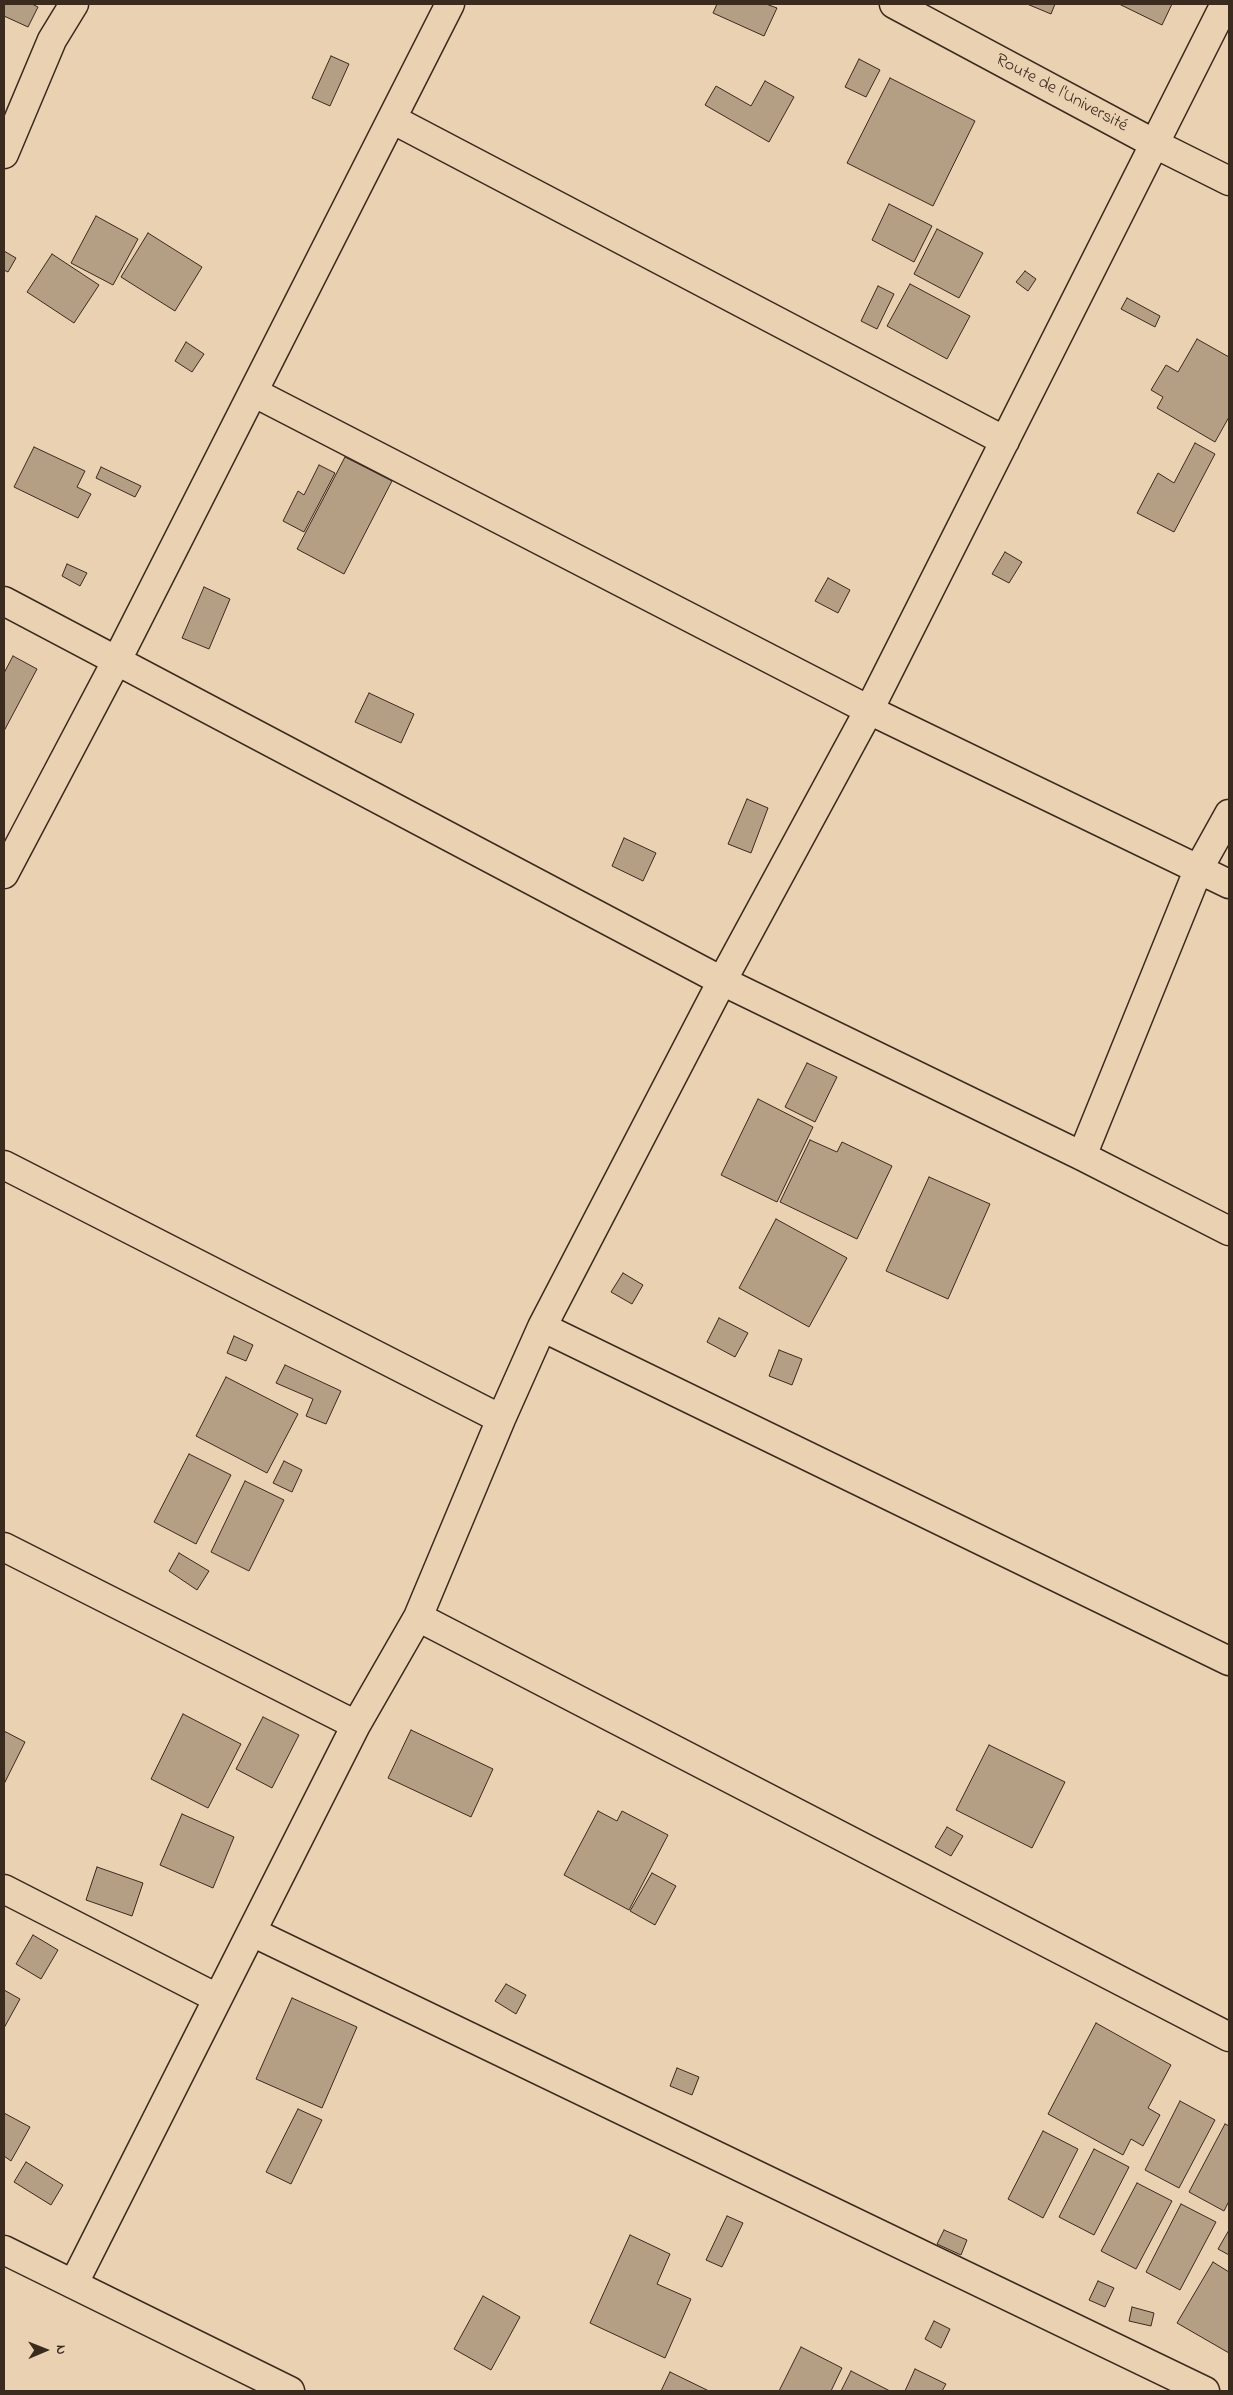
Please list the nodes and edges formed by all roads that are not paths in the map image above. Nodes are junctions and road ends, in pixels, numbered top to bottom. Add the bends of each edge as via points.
1 (74, 4) edge
2 (450, 4) edge
3 (894, 4) edge
4 (1225, 4) edge
5 (392, 119) junction
6 (1155, 144) junction
7 (4, 154) edge
8 (1229, 181) edge
9 (253, 392) junction
10 (1005, 441) junction
11 (4, 601) edge
12 (117, 660) junction
13 (869, 710) junction
14 (1229, 814) edge
15 (1199, 868) junction
16 (4, 874) edge
17 (1229, 884) edge
18 (722, 981) junction
19 (1082, 1156) junction
20 (4, 1165) edge
21 (1229, 1231) edge
22 (542, 1327) junction
23 (501, 1419) junction
24 (4, 1547) edge
25 (418, 1617) junction
26 (1229, 1662) edge
27 (356, 1725) junction
28 (4, 1889) edge
29 (252, 1932) junction
30 (217, 1998) junction
31 (1229, 2037) edge
32 (4, 2250) edge
33 (74, 2283) junction
34 (290, 2391) edge
35 (1205, 2391) edge

1 - 7 street via 52,40
2 - 5 street
3 - 6 street, Route de l'Université
4 - 6 street
5 - 9 street
5 - 10 street
6 - 8 street, Route de l'Université
6 - 10 street
9 - 12 street
9 - 13 street
10 - 13 street
11 - 12 street
12 - 16 street
12 - 18 street
13 - 15 street
13 - 18 street
14 - 15 street
15 - 17 street
15 - 19 street
18 - 19 street
18 - 22 street
19 - 21 street
20 - 23 street
22 - 23 street
22 - 26 street
23 - 25 street
24 - 27 street
25 - 27 street
25 - 31 street
27 - 29 street
28 - 30 street
29 - 30 street
29 - 35 street
30 - 33 street
32 - 33 street
33 - 34 street

